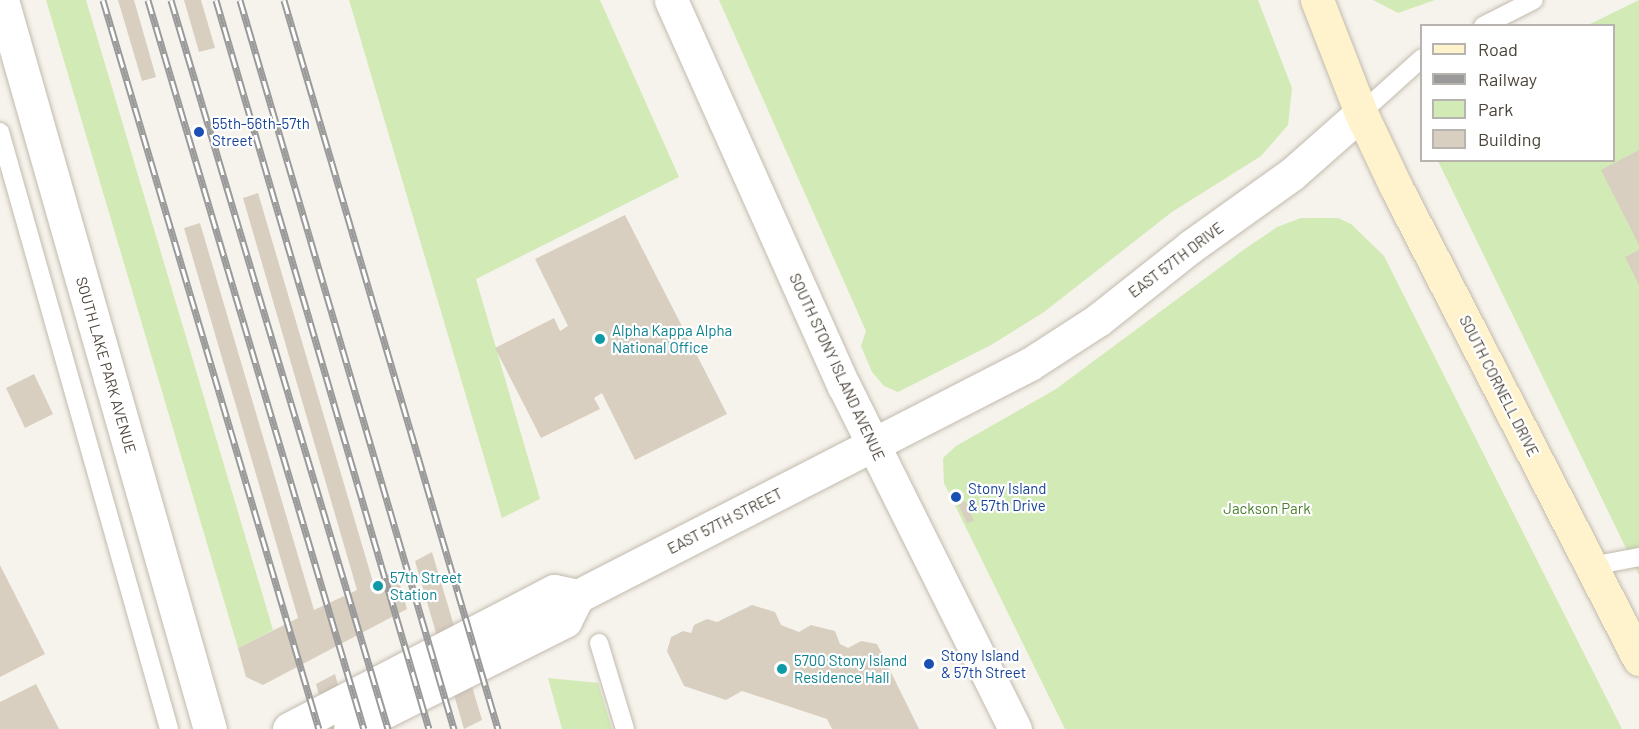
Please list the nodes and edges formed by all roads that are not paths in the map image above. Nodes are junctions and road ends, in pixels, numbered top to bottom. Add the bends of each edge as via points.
1 (2, 0) edge
2 (671, 0) edge
3 (1317, 0) edge
4 (1534, 0) edge
5 (1488, 24) edge
6 (1420, 60) edge
7 (1361, 112) junction
8 (0, 132) edge
9 (872, 444) junction
10 (1639, 557) edge
11 (1592, 566) junction
12 (578, 596) junction
13 (599, 643) dead end
14 (1639, 659) edge
15 (169, 729) edge
16 (210, 729) edge
17 (289, 729) edge
18 (350, 729) edge
19 (625, 729) edge
20 (1015, 729) edge

1 - 16 street, SOUTH LAKE PARK AVENUE
2 - 9 street, SOUTH STONY ISLAND AVENUE
3 - 7 main road
4 - 5 lane
6 - 7 lane
7 - 9 street, EAST 57TH DRIVE via 1292,174 1190,247 1098,320 1000,381
7 - 11 main road, SOUTH CORNELL DRIVE
8 - 15 lane
9 - 12 street, EAST 57TH STREET
9 - 20 street, SOUTH STONY ISLAND AVENUE
10 - 11 lane
11 - 14 main road, SOUTH CORNELL DRIVE
12 - 17 street via 554,591
12 - 18 street via 565,621
13 - 19 lane

